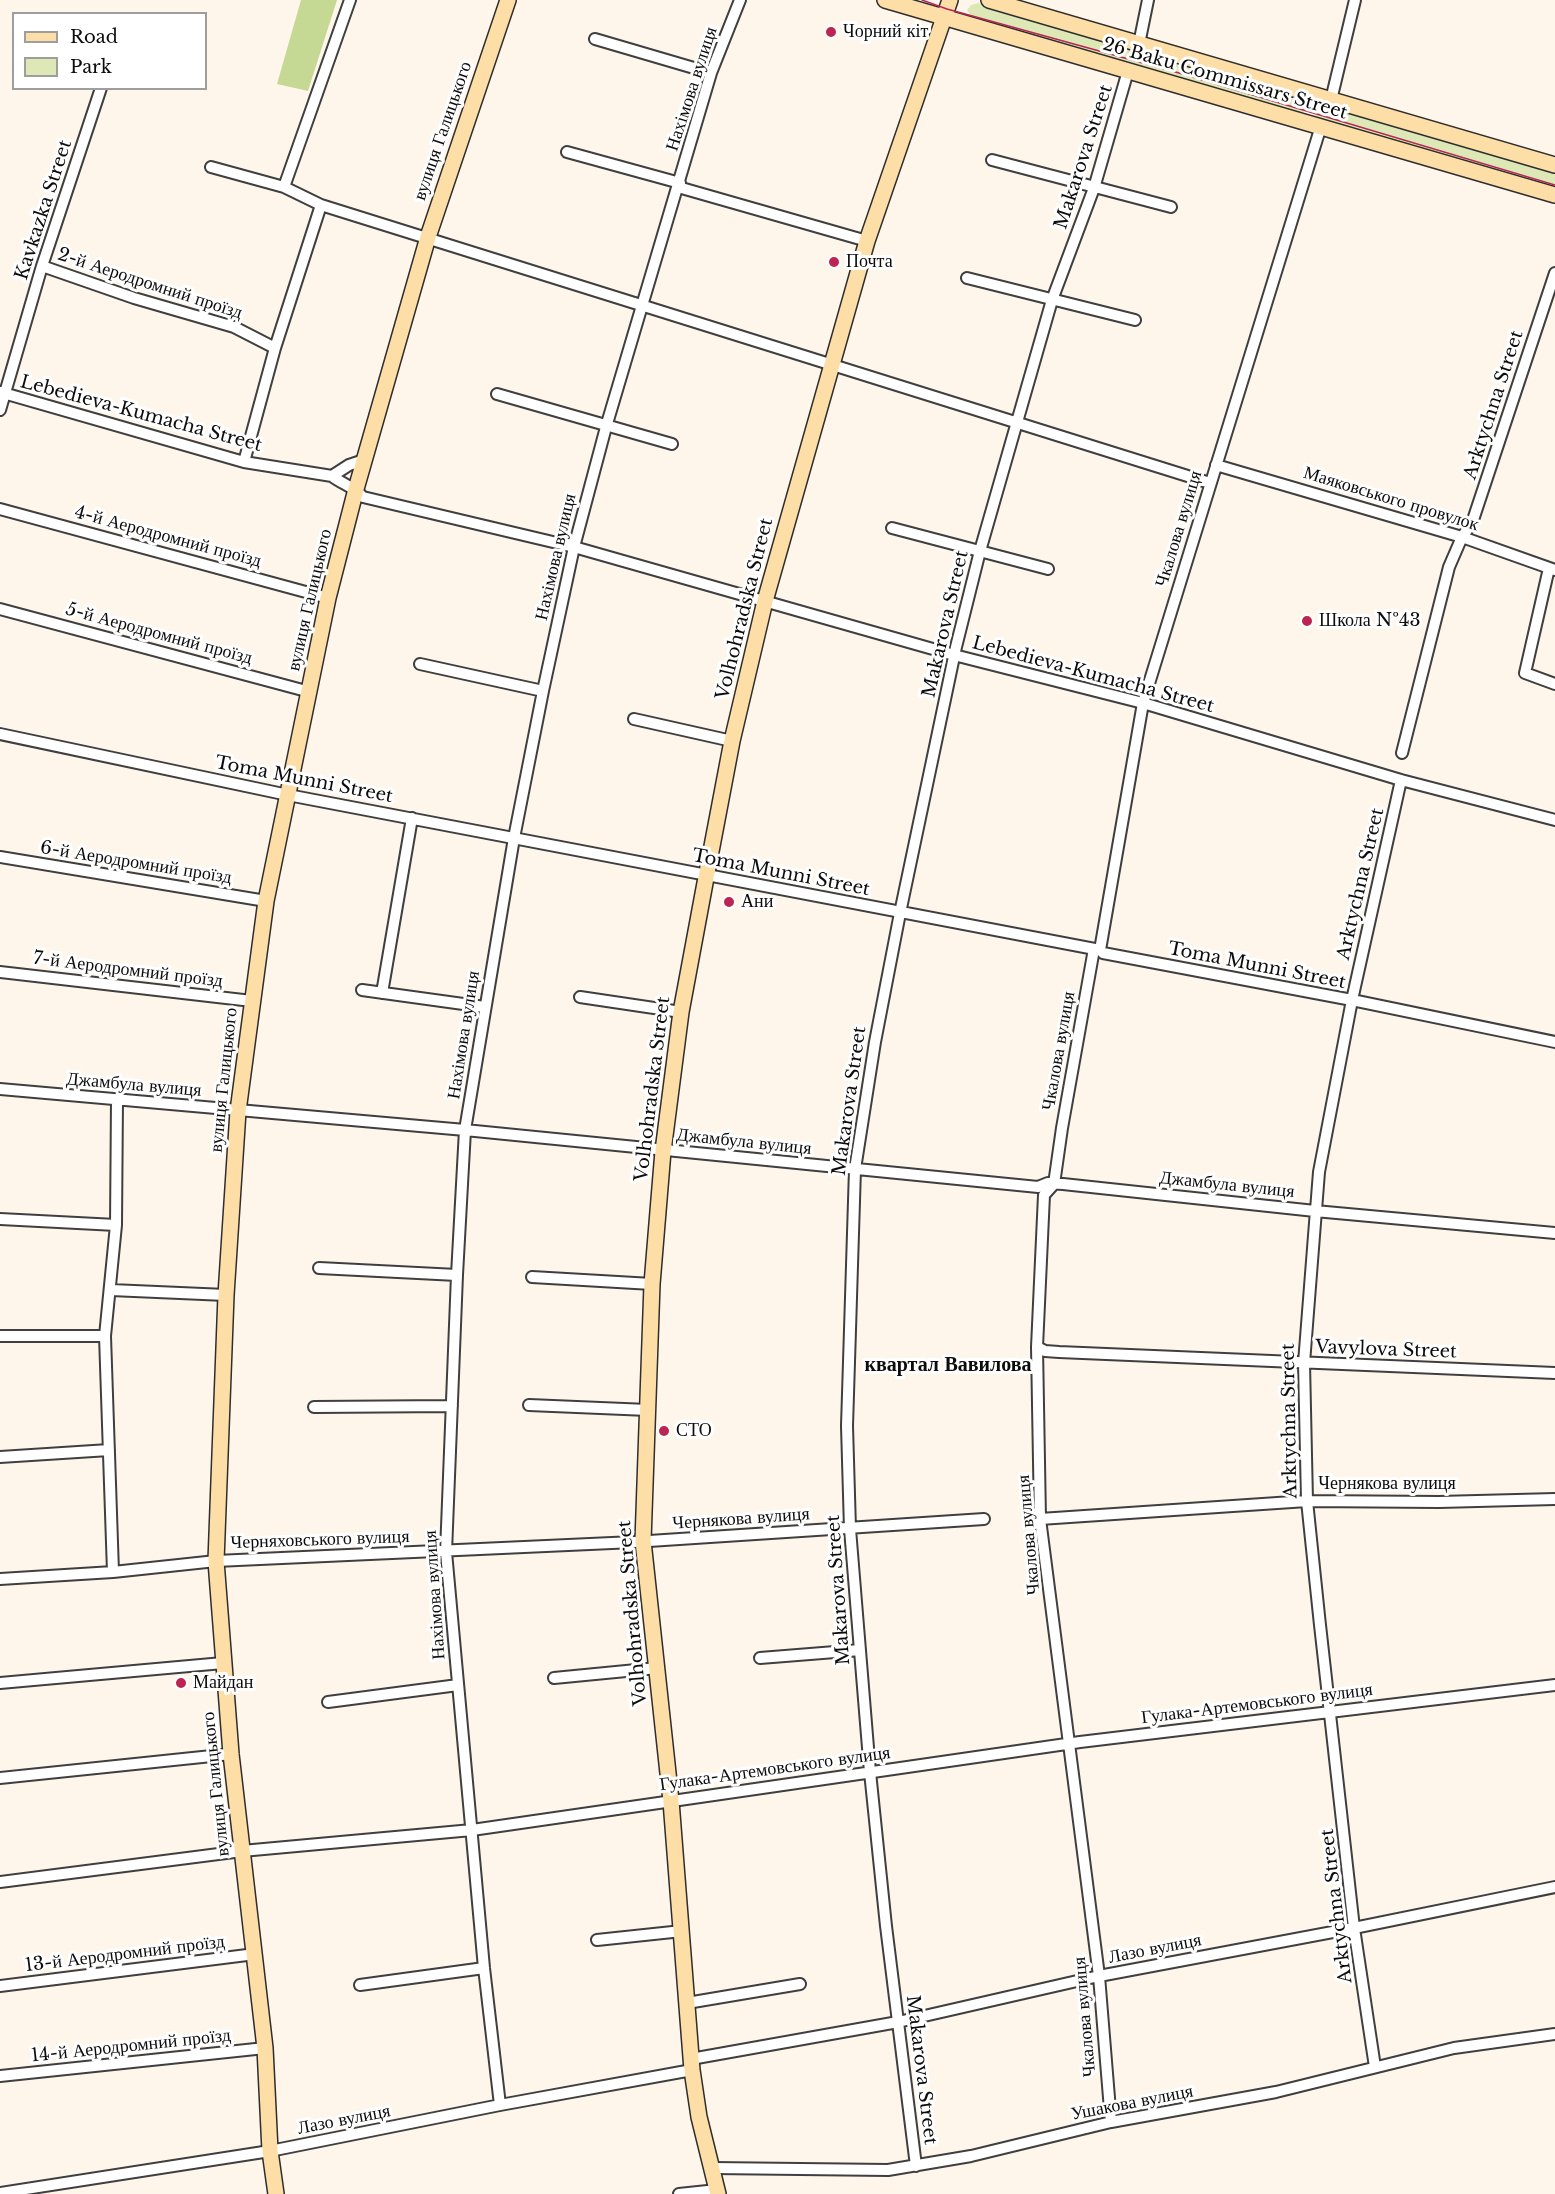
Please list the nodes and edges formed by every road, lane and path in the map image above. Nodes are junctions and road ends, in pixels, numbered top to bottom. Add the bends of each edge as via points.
1 (350, 0) edge
2 (508, 0) edge
3 (740, 0) edge
4 (885, 0) edge
5 (950, 0) edge
6 (989, 0) edge
7 (1148, 0) edge
8 (1355, 0) edge
9 (944, 18) junction
10 (595, 39) dead end
11 (1139, 44) junction
12 (1128, 71) junction
13 (711, 73) junction
14 (100, 90) edge
15 (1314, 94) junction
16 (1331, 100) junction
17 (1314, 124) junction
18 (567, 152) dead end
19 (992, 160) dead end
20 (1555, 165) edge
21 (211, 167) dead end
22 (679, 185) junction
23 (284, 188) junction
24 (1094, 188) junction
25 (1555, 195) edge
26 (321, 205) junction
27 (1171, 207) dead end
28 (428, 237) junction
29 (867, 241) junction
30 (42, 266) junction
31 (1555, 273) edge
32 (967, 278) dead end
33 (1052, 300) junction
34 (643, 306) junction
35 (1135, 320) dead end
36 (275, 348) junction
37 (832, 366) junction
38 (2, 392) edge
39 (497, 394) dead end
40 (0, 410) edge
41 (1016, 422) junction
42 (606, 427) junction
43 (672, 444) dead end
44 (364, 460) junction
45 (244, 462) junction
46 (1216, 465) junction
47 (332, 476) junction
48 (1210, 483) junction
49 (356, 489) junction
50 (0, 509) edge
51 (892, 528) dead end
52 (1461, 537) junction
53 (574, 547) junction
54 (980, 551) junction
55 (1048, 569) dead end
56 (1552, 569) edge
57 (328, 598) junction
58 (765, 601) junction
59 (0, 609) edge
60 (954, 655) junction
61 (420, 664) dead end
62 (1555, 684) edge
63 (543, 691) junction
64 (310, 692) junction
65 (1143, 703) junction
66 (634, 719) dead end
67 (0, 734) edge
68 (732, 741) junction
69 (1402, 753) dead end
70 (1401, 780) junction
71 (288, 795) junction
72 (412, 818) junction
73 (1555, 820) edge
74 (514, 838) junction
75 (0, 857) edge
76 (706, 876) junction
77 (267, 901) junction
78 (900, 913) junction
79 (1097, 949) junction
80 (0, 972) edge
81 (362, 990) dead end
82 (382, 993) junction
83 (580, 997) dead end
84 (1352, 1000) junction
85 (252, 1001) junction
86 (485, 1007) junction
87 (681, 1012) junction
88 (1555, 1042) edge
89 (0, 1089) edge
90 (117, 1099) junction
91 (238, 1111) junction
92 (465, 1130) junction
93 (663, 1150) junction
94 (855, 1169) junction
95 (1054, 1184) junction
96 (1315, 1211) junction
97 (0, 1219) edge
98 (116, 1224) junction
99 (1555, 1233) edge
100 (319, 1268) dead end
101 (457, 1275) junction
102 (532, 1277) dead end
103 (652, 1284) junction
104 (111, 1290) junction
105 (226, 1295) junction
106 (0, 1336) edge
107 (105, 1336) junction
108 (1037, 1347) junction
109 (1304, 1363) junction
110 (1555, 1372) edge
111 (529, 1405) dead end
112 (452, 1406) junction
113 (314, 1407) dead end
114 (648, 1410) junction
115 (109, 1450) junction
116 (0, 1457) edge
117 (1555, 1499) edge
118 (1307, 1501) junction
119 (984, 1519) dead end
120 (1040, 1519) junction
121 (849, 1529) junction
122 (643, 1541) junction
123 (446, 1552) junction
124 (216, 1561) junction
125 (113, 1572) junction
126 (0, 1579) edge
127 (860, 1650) junction
128 (760, 1658) dead end
129 (223, 1663) junction
130 (657, 1668) junction
131 (554, 1678) dead end
132 (0, 1683) edge
133 (458, 1685) junction
134 (1555, 1685) edge
135 (328, 1702) dead end
136 (1329, 1711) junction
137 (1070, 1744) junction
138 (231, 1754) junction
139 (870, 1772) junction
140 (0, 1778) edge
141 (671, 1801) junction
142 (472, 1830) junction
143 (242, 1851) junction
144 (0, 1882) edge
145 (1555, 1887) edge
146 (1354, 1928) junction
147 (682, 1931) junction
148 (597, 1940) dead end
149 (255, 1954) junction
150 (484, 1968) junction
151 (1099, 1976) junction
152 (800, 1984) dead end
153 (360, 1985) dead end
154 (0, 1986) edge
155 (687, 2003) junction
156 (898, 2022) junction
157 (1555, 2034) edge
158 (265, 2048) junction
159 (692, 2065) junction
160 (1375, 2067) junction
161 (0, 2076) edge
162 (500, 2105) junction
163 (1111, 2122) junction
164 (270, 2151) junction
165 (916, 2166) junction
166 (712, 2168) junction
167 (717, 2192) edge
168 (0, 2193) edge
169 (276, 2194) edge
170 (679, 2194) edge

1 - 23 street
2 - 28 street, вулиця Галицького
3 - 13 street, Нахімова вулиця
4 - 9 street, 26 Baku Commissars Street
5 - 9 street, Volhohradska Street
6 - 11 street, 26 Baku Commissars Street
7 - 11 street
8 - 16 street
9 - 12 street, 26 Baku Commissars Street
9 - 29 street, Volhohradska Street
10 - 13 street
11 - 15 street, 26 Baku Commissars Street
12 - 17 street, 26 Baku Commissars Street
12 - 24 street, Makarova Street
13 - 22 street, Нахімова вулиця
14 - 30 street, Kavkazka Street
15 - 16 street, 26 Baku Commissars Street
15 - 17 street
16 - 20 street, 26 Baku Commissars Street
17 - 25 street, 26 Baku Commissars Street
17 - 46 street, Чкалова вулиця
18 - 22 street
19 - 24 street
21 - 23 street
22 - 29 street
22 - 34 street, Нахімова вулиця
23 - 26 street
24 - 27 street
24 - 33 street, Makarova Street
26 - 28 street
26 - 36 street
28 - 34 street
28 - 44 street, вулиця Галицького
29 - 37 street, Volhohradska Street
30 - 36 street, 2-й Аеродромний проїзд via 234,327
30 - 38 street, Kavkazka Street
31 - 52 street, Arktychna Street via 1472,523
32 - 33 street
33 - 35 street
33 - 41 street, Makarova Street
34 - 37 street
34 - 42 street, Нахімова вулиця
36 - 45 street
37 - 41 street
37 - 58 street, Volhohradska Street
38 - 40 street, Kavkazka Street
38 - 45 street, Lebedieva-Kumacha Street
39 - 42 street
41 - 48 street
41 - 54 street, Makarova Street
42 - 43 street
42 - 53 street, Нахімова вулиця
44 - 47 street
44 - 49 street, вулиця Галицького
45 - 47 street, Lebedieva-Kumacha Street
46 - 48 street, Чкалова вулиця
46 - 52 street, Маяковського провулок
47 - 49 street, Lebedieva-Kumacha Street
48 - 65 street, Чкалова вулиця
49 - 53 street, Lebedieva-Kumacha Street via 363,497
49 - 57 street, вулиця Галицького
50 - 57 street, 4-й Аеродромний проїзд
51 - 54 street
52 - 56 street, Маяковського провулок
52 - 69 street, Arktychna Street via 1449,567
53 - 58 street, Lebedieva-Kumacha Street
53 - 63 street, Нахімова вулиця
54 - 55 street
54 - 60 street, Makarova Street
56 - 62 street via 1525,673
57 - 64 street, вулиця Галицького
58 - 60 street, Lebedieva-Kumacha Street
58 - 68 street, Volhohradska Street
59 - 64 street, 5-й Аеродромний проїзд
60 - 65 street, Lebedieva-Kumacha Street
60 - 78 street, Makarova Street
61 - 63 street
63 - 74 street, Нахімова вулиця
64 - 71 street, вулиця Галицького
65 - 70 street, Lebedieva-Kumacha Street
65 - 79 street, Чкалова вулиця
66 - 68 street
67 - 71 street, Toma Munni Street
68 - 76 street, Volhohradska Street
70 - 73 street, Lebedieva-Kumacha Street
70 - 84 street, Arktychna Street
71 - 72 street, Toma Munni Street
71 - 77 street, вулиця Галицького
72 - 74 street, Toma Munni Street
72 - 82 street
74 - 76 street, Toma Munni Street
74 - 86 street, Нахімова вулиця
75 - 77 street, 6-й Аеродромний проїзд
76 - 78 street, Toma Munni Street
76 - 87 street, Volhohradska Street
77 - 85 street, вулиця Галицького
78 - 79 street, Toma Munni Street
78 - 94 street, Makarova Street
79 - 84 street, Toma Munni Street
79 - 95 street, Чкалова вулиця
80 - 85 street, 7-й Аеродромний проїзд
81 - 82 street
82 - 86 street
83 - 87 street
84 - 88 street, Toma Munni Street
84 - 96 street, Arktychna Street
85 - 91 street, вулиця Галицького
86 - 92 street, Нахімова вулиця
87 - 93 street, Volhohradska Street
89 - 90 street, Джамбула вулиця
90 - 91 street, Джамбула вулиця
90 - 98 street
91 - 92 street, Джамбула вулиця
91 - 105 street, вулиця Галицького
92 - 93 street, Джамбула вулиця
92 - 101 street, Нахімова вулиця
93 - 94 street, Джамбула вулиця
93 - 103 street, Volhohradska Street
94 - 95 street, Джамбула вулиця via 1038,1187
94 - 121 street, Makarova Street via 847,1405
95 - 96 street, Джамбула вулиця
95 - 108 street, Чкалова вулиця via 1044,1195
96 - 99 street, Джамбула вулиця
96 - 109 street, Arktychna Street
97 - 98 street
98 - 104 street
100 - 101 street
101 - 112 street, Нахімова вулиця
102 - 103 street
103 - 114 street, Volhohradska Street
104 - 105 street
104 - 107 street
105 - 124 street, вулиця Галицького
106 - 107 street
107 - 115 street
108 - 109 street, Vavylova Street via 1059,1352
108 - 120 street, Чкалова вулиця
109 - 110 street, Vavylova Street
109 - 118 street, Arktychna Street
111 - 114 street
112 - 113 street
112 - 123 street, Нахімова вулиця
114 - 122 street, Volhohradska Street
115 - 116 street
115 - 125 street
117 - 118 street, Чернякова вулиця
118 - 120 street, Чернякова вулиця
118 - 136 street, Arktychna Street
119 - 121 street, Чернякова вулиця
120 - 137 street, Чкалова вулиця
121 - 122 street, Чернякова вулиця
121 - 127 street, Makarova Street
122 - 123 street, Черняховського вулиця
122 - 130 street, Volhohradska Street
123 - 124 street, Черняховського вулиця
123 - 133 street, Нахімова вулиця
124 - 125 street, Черняховського вулиця
124 - 129 street, вулиця Галицького
125 - 126 street, Черняховського вулиця
127 - 128 street
127 - 139 street, Makarova Street
129 - 132 street
129 - 138 street, вулиця Галицького
130 - 131 street
130 - 141 street, Volhohradska Street
133 - 135 street
133 - 142 street, Нахімова вулиця
134 - 136 street, Гулака-Артемовського вулиця
136 - 137 street, Гулака-Артемовського вулиця
136 - 146 street, Arktychna Street
137 - 139 street, Гулака-Артемовського вулиця
137 - 151 street, Чкалова вулиця
138 - 140 street
138 - 143 street, вулиця Галицького
139 - 141 street, Гулака-Артемовського вулиця
139 - 156 street, Makarova Street
141 - 142 street, Гулака-Артемовського вулиця
141 - 147 street, Volhohradska Street
142 - 143 street, Гулака-Артемовського вулиця
142 - 150 street, Нахімова вулиця
143 - 144 street, Гулака-Артемовського вулиця
143 - 149 street, вулиця Галицького
145 - 146 street, Лазо вулиця
146 - 151 street, Лазо вулиця
146 - 160 street, Arktychna Street
147 - 148 street
147 - 155 street, Volhohradska Street
149 - 154 street, 13-й Аеродромний проїзд
149 - 158 street, вулиця Галицького
150 - 153 street
150 - 162 street, Нахімова вулиця
151 - 156 street, Лазо вулиця
151 - 163 street, Чкалова вулиця
152 - 155 street
155 - 159 street, Volhohradska Street
156 - 159 street, Лазо вулиця
156 - 165 street, Makarova Street
157 - 160 street, Ушакова вулиця via 1454,2048
158 - 161 street, 14-й Аеродромний проїзд
158 - 164 street, вулиця Галицького
159 - 162 street, Лазо вулиця
159 - 166 street, Volhohradska Street via 699,2117
160 - 163 street, Ушакова вулиця via 1276,2092
162 - 164 street, Лазо вулиця
163 - 165 street, Ушакова вулиця
164 - 168 street, Лазо вулиця
164 - 169 street, вулиця Галицького
165 - 166 street, Ушакова вулиця via 888,2170
166 - 167 street, Volhohradska Street
167 - 170 street

